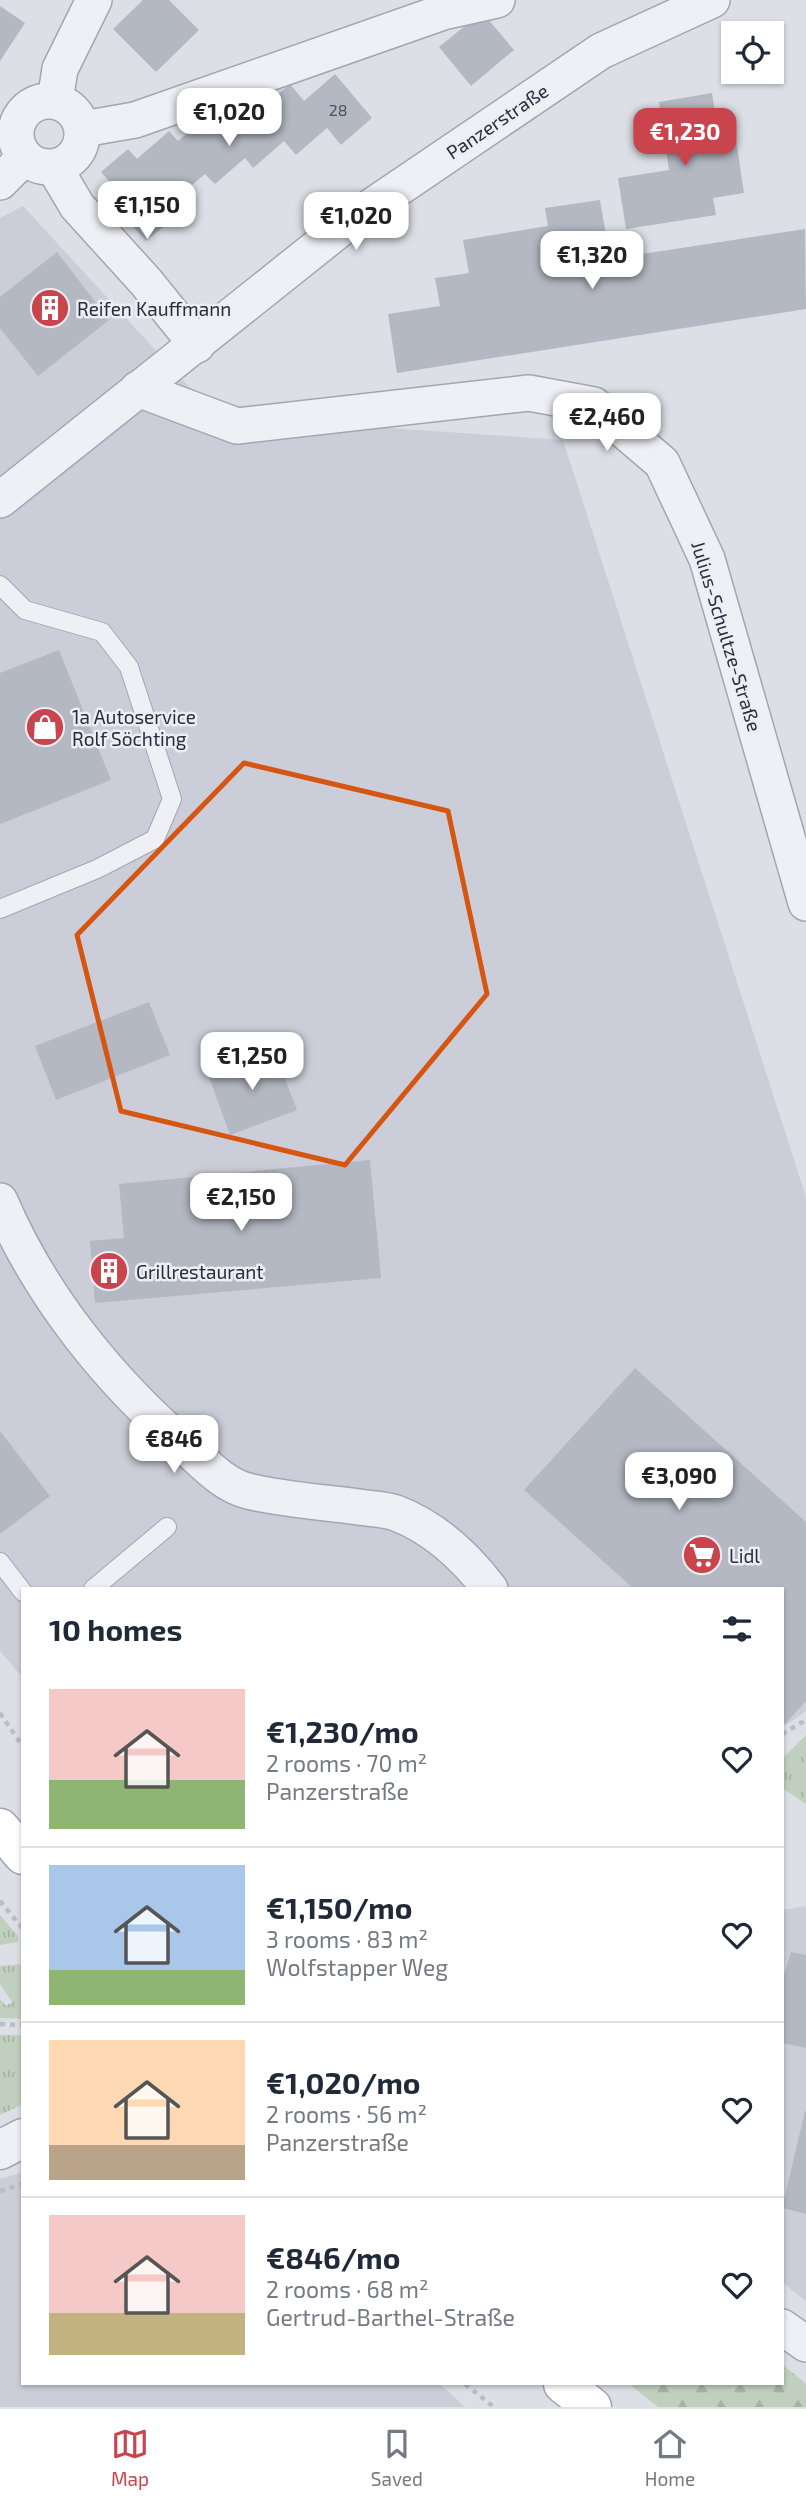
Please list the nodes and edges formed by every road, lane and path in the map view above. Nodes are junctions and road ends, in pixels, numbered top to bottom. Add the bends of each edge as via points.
1 (94, 0) edge
2 (497, 0) edge
3 (712, 0) edge
4 (55, 101) junction
5 (83, 129) junction
6 (40, 162) junction
7 (0, 182) edge
8 (197, 345) junction
9 (138, 389) junction
10 (0, 500) edge
11 (0, 585) edge
12 (806, 903) edge
13 (0, 909) edge
14 (0, 1200) edge
15 (167, 1527) dead end
16 (0, 1562) edge
17 (95, 1587) edge
18 (488, 1587) edge
19 (21, 1589) edge
20 (0, 1713) edge
21 (806, 1720) edge
22 (784, 1733) edge
23 (21, 1744) edge
24 (0, 1828) edge
25 (21, 1853) edge
26 (0, 1901) edge
27 (21, 1927) edge
28 (0, 2024) edge
29 (21, 2025) edge
30 (21, 2139) edge
31 (0, 2150) edge
32 (784, 2328) edge
33 (806, 2344) edge
34 (466, 2385) edge
35 (564, 2385) edge
36 (494, 2407) edge
37 (592, 2407) edge

1 - 4 street via 60,69
2 - 5 street via 443,12 135,120
3 - 8 street, Panzerstraße via 601,51 350,221
4 - 5 street via 73,110
4 - 6 street via 34,103 20,118 16,139
5 - 6 street via 73,158 64,164
6 - 7 street
6 - 8 street
8 - 9 street, Panzerstraße
9 - 10 street, Panzerstraße
9 - 12 street, Julius-Schultze-Straße via 237,426 529,393 594,405 662,463 707,559
11 - 13 lane via 25,610 102,632 129,667 172,799 155,839
14 - 18 street via 18,1242 107,1371 223,1480 247,1491 395,1512 444,1539
15 - 17 lane
16 - 19 lane
20 - 23 path
21 - 22 path
24 - 25 main road
26 - 27 path
28 - 29 path
30 - 31 street
32 - 33 street
34 - 36 path
35 - 37 main road

